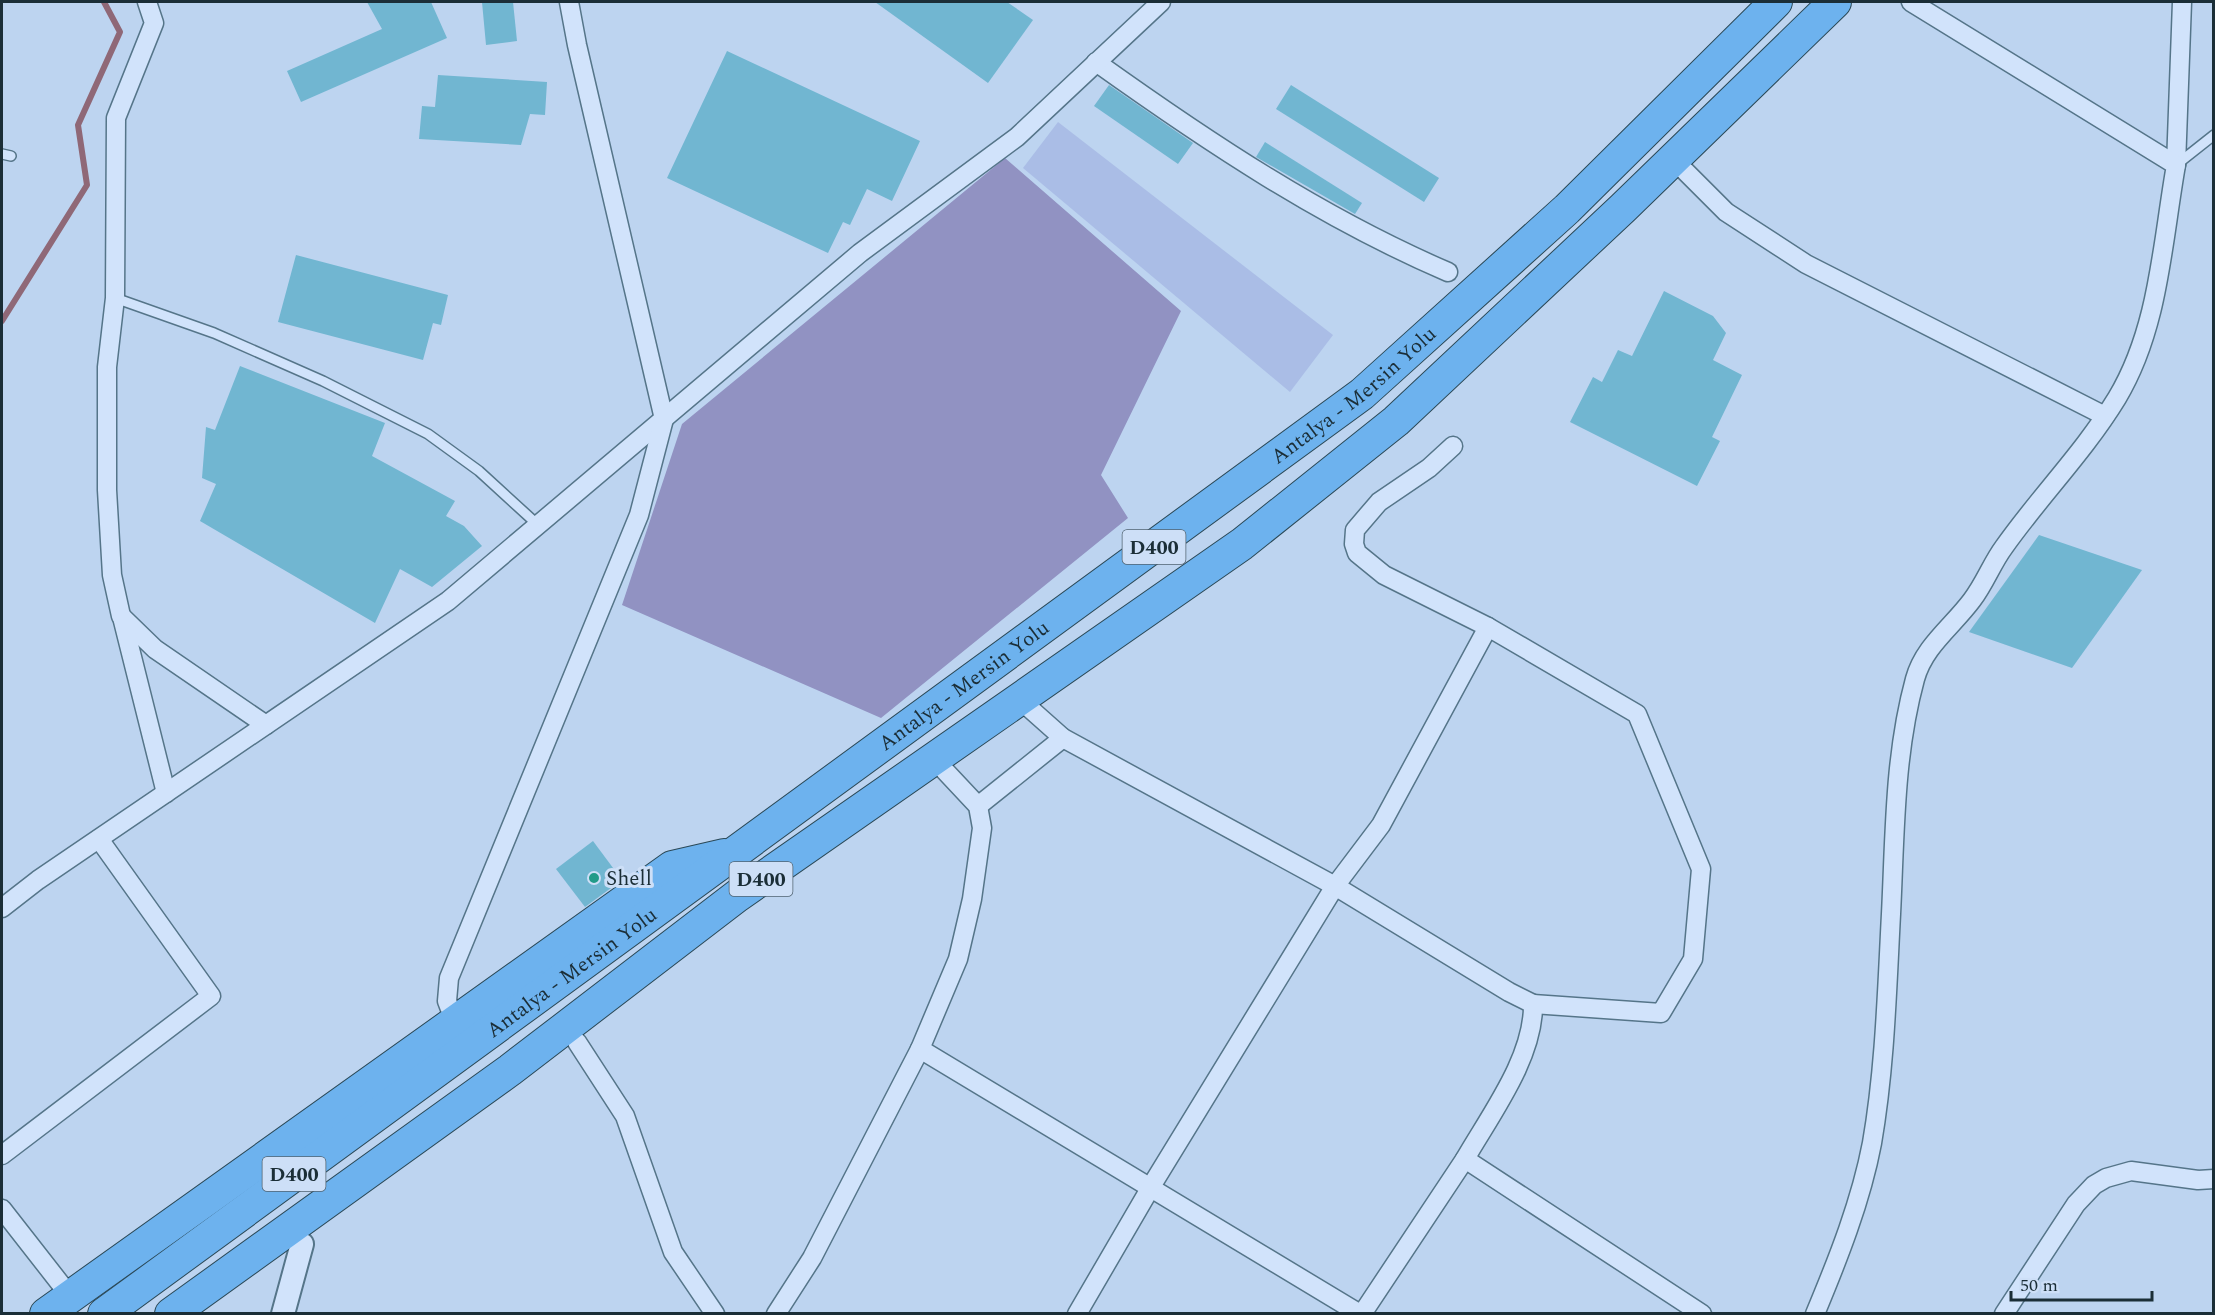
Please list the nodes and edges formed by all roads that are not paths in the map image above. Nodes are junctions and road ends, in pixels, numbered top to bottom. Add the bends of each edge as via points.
1 (147, 2) edge
2 (569, 2) edge
3 (1161, 2) edge
4 (1776, 2) edge
5 (1835, 2) edge
6 (1911, 2) edge
7 (2182, 2) edge
8 (1096, 62) junction
9 (2214, 135) edge
10 (2209, 144) edge
11 (1673, 159) junction
12 (2176, 165) junction
13 (1448, 272) dead end
14 (115, 298) junction
15 (2105, 416) junction
16 (664, 419) junction
17 (1453, 446) dead end
18 (538, 525) junction
19 (122, 616) junction
20 (1488, 627) junction
21 (1018, 698) junction
22 (266, 724) junction
23 (1063, 738) junction
24 (933, 758) junction
25 (166, 793) junction
26 (978, 806) junction
27 (99, 838) junction
28 (740, 851) junction
29 (1335, 886) junction
30 (737, 896) junction
31 (2, 908) edge
32 (1533, 1004) junction
33 (455, 1022) junction
34 (577, 1042) junction
35 (920, 1049) junction
36 (2, 1155) edge
37 (1464, 1159) junction
38 (2214, 1179) edge
39 (1150, 1188) junction
40 (2, 1209) edge
41 (302, 1244) junction
42 (58, 1305) edge
43 (104, 1314) edge
44 (171, 1314) edge
45 (207, 1314) edge
46 (283, 1314) edge
47 (715, 1314) edge
48 (776, 1314) edge
49 (1077, 1314) edge
50 (1361, 1314) edge
51 (1702, 1314) edge
52 (1815, 1314) edge
53 (2004, 1314) edge

1 - 14 street via 154,23 116,117
2 - 16 street
3 - 8 street
4 - 28 highway, Antalya - Mersin Yolu / D400 via 1567,209 1362,394
5 - 11 highway, Antalya - Mersin Yolu / D400
6 - 12 street
7 - 12 street
8 - 13 street via 1166,112 1312,205 1384,245
8 - 16 street via 1017,137 860,253
9 - 10 lane
10 - 12 lane
11 - 15 street via 1726,212 1806,264
11 - 21 highway, Antalya - Mersin Yolu / D400 via 1396,421 1242,544
12 - 15 street via 2160,282 2144,338 2119,395
14 - 18 lane via 213,333 323,381 428,434 479,471
14 - 19 street via 106,367 107,490 112,575
15 - 52 street via 2080,454 2002,549 1973,599 1924,654 1915,679 1898,768 1882,1054 1871,1144 1836,1266
16 - 18 street
16 - 33 street via 639,515 448,978 447,1001
17 - 20 street via 1429,468 1379,502 1355,530 1354,544 1357,553 1384,575
18 - 22 street via 448,601
19 - 22 street via 155,649
19 - 25 street
20 - 29 street via 1381,825
20 - 32 street via 1637,714 1701,869 1693,959 1661,1013
21 - 23 street
21 - 24 highway, Antalya - Mersin Yolu / D400
22 - 25 street
23 - 26 street
23 - 29 street
24 - 26 street
24 - 30 highway, Antalya - Mersin Yolu / D400
25 - 27 street
26 - 35 street via 982,828 958,959
27 - 31 street
27 - 36 street via 211,996
28 - 33 highway via 672,867
28 - 43 highway, Antalya - Mersin Yolu / D400
29 - 32 street
29 - 39 street
30 - 34 highway
30 - 44 highway, Antalya - Mersin Yolu / D400 via 510,1070
32 - 37 street via 1533,1023 1525,1052
33 - 42 highway
34 - 41 highway
34 - 47 street via 625,1116 673,1252
35 - 39 street
35 - 48 street via 812,1258
37 - 50 street
37 - 51 street
38 - 53 street via 2131,1171 2094,1185 2076,1204
39 - 49 street
39 - 50 street
40 - 42 street
41 - 45 highway
41 - 46 street

